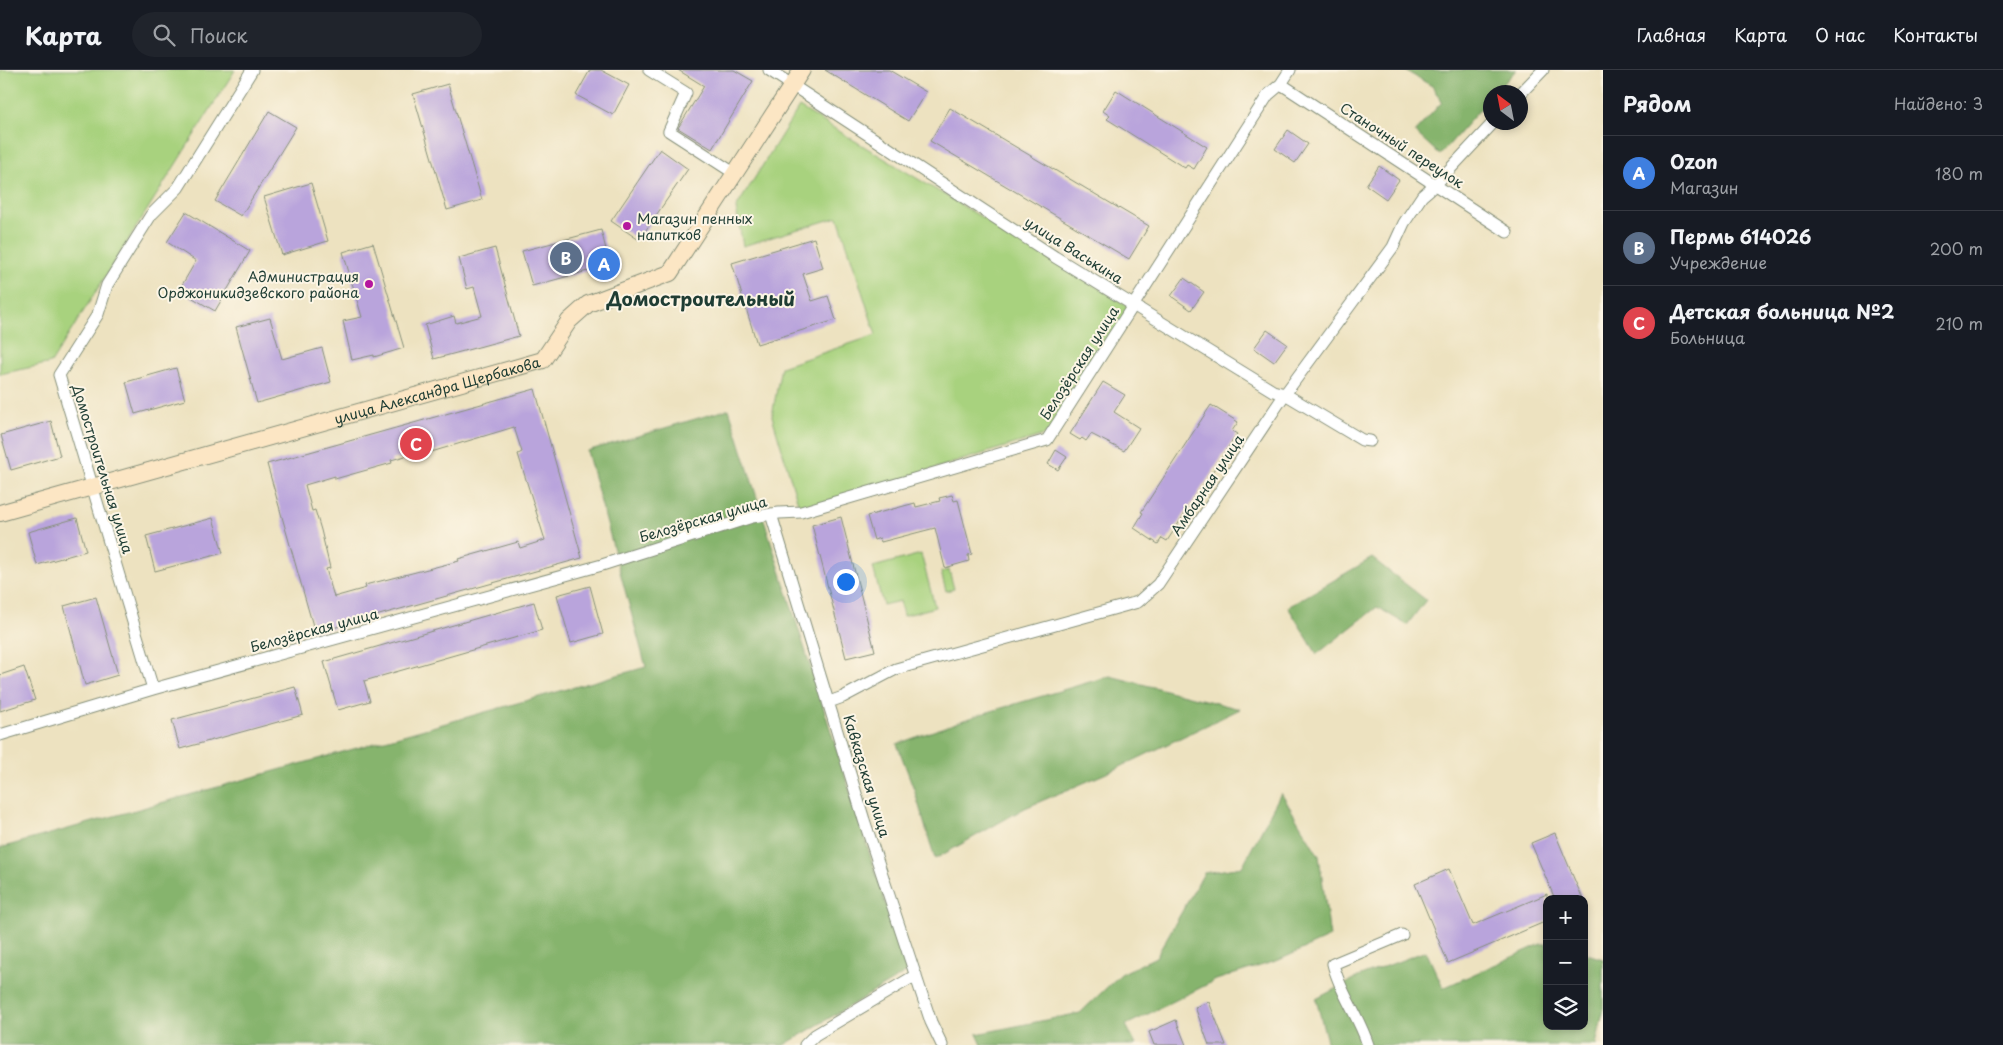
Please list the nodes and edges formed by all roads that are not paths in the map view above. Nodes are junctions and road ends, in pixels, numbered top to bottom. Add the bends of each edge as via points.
1 (252, 70) edge
2 (649, 70) edge
3 (769, 70) edge
4 (802, 70) edge
5 (1290, 70) edge
6 (1543, 70) edge
7 (792, 84) junction
8 (1281, 84) junction
9 (1528, 86) edge
10 (1487, 130) edge
11 (734, 172) junction
12 (1436, 184) junction
13 (1507, 232) dead end
14 (1134, 305) junction
15 (1286, 394) junction
16 (1370, 441) dead end
17 (93, 488) junction
18 (0, 513) edge
19 (771, 514) junction
20 (153, 689) junction
21 (829, 702) junction
22 (0, 735) edge
23 (1402, 935) dead end
24 (916, 975) junction
25 (804, 1045) edge
26 (942, 1045) edge
27 (1368, 1045) edge

1 - 17 street, Домостроительная улица via 178,188 146,223 107,285 98,314 59,375
2 - 11 street via 686,93 669,131
3 - 7 street, улица Васькина
4 - 7 street, улица Александра Щербакова
5 - 8 street, Белозёрская улица
6 - 9 street
7 - 11 street, улица Александра Щербакова
7 - 14 street, улица Васькина via 1039,247
8 - 12 street, Станочный переулок
8 - 14 street, Белозёрская улица via 1268,95
10 - 12 street, Амбарная улица
11 - 17 street, улица Александра Щербакова via 670,273 588,304 569,322 543,360
12 - 13 street, Станочный переулок
12 - 15 street, Амбарная улица via 1422,196 1404,222 1393,247
14 - 15 street, улица Васькина via 1273,391
14 - 19 street, Белозёрская улица via 1047,440 801,512
15 - 16 street, улица Васькина via 1362,440
15 - 21 street, Амбарная улица via 1158,584 1138,602 896,669
17 - 18 street, улица Александра Щербакова
17 - 20 street, Домостроительная улица
19 - 20 street, Белозёрская улица via 752,517 593,568
19 - 21 street, Кавказская улица
20 - 22 street, Белозёрская улица
21 - 24 street, Кавказская улица
23 - 27 street via 1333,964 1338,982
24 - 25 street via 815,1035
24 - 26 street, Кавказская улица

